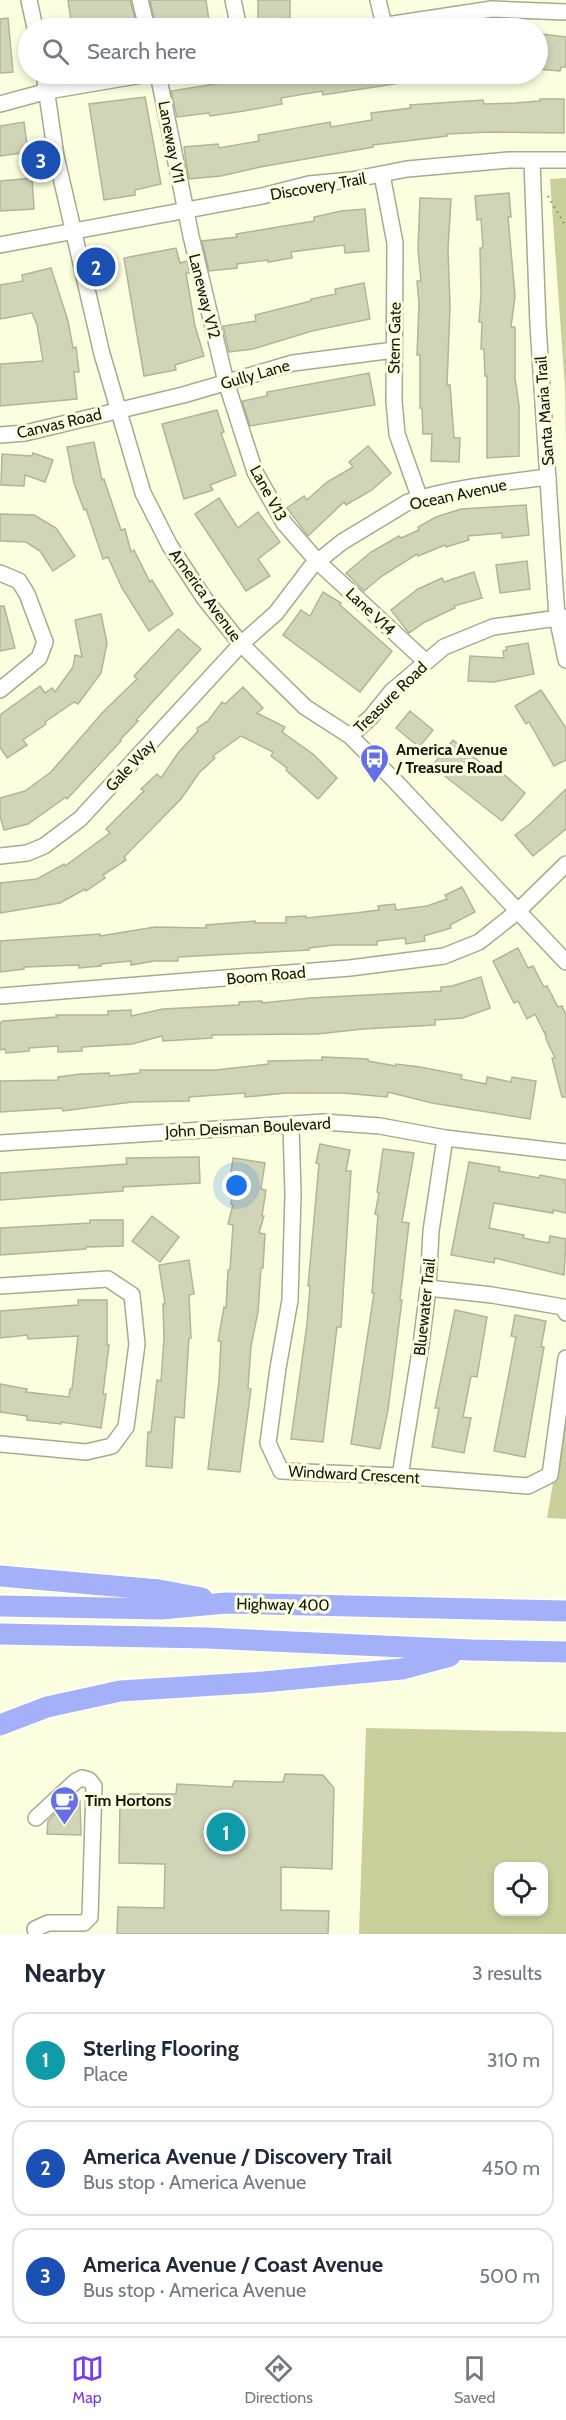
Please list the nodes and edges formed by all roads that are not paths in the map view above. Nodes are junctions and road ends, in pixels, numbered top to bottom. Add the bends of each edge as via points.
1 (29, 0) edge
2 (140, 0) edge
3 (233, 0) edge
4 (378, 0) edge
5 (566, 12) edge
6 (33, 18) edge
7 (144, 18) edge
8 (237, 18) edge
9 (382, 18) edge
10 (431, 18) edge
11 (46, 84) edge
12 (89, 84) edge
13 (160, 84) edge
14 (48, 91) junction
15 (0, 104) edge
16 (566, 160) edge
17 (532, 161) junction
18 (382, 175) junction
19 (185, 210) junction
20 (72, 232) junction
21 (0, 245) edge
22 (394, 350) junction
23 (226, 381) junction
24 (118, 409) junction
25 (0, 435) edge
26 (548, 477) junction
27 (420, 498) junction
28 (318, 561) junction
29 (0, 573) edge
30 (562, 617) edge
31 (241, 644) junction
32 (566, 660) edge
33 (425, 661) junction
34 (0, 690) edge
35 (350, 736) junction
36 (0, 856) edge
37 (566, 864) edge
38 (518, 911) junction
39 (566, 962) edge
40 (0, 996) edge
41 (291, 1125) junction
42 (445, 1138) junction
43 (0, 1143) edge
44 (566, 1152) edge
45 (0, 1286) edge
46 (428, 1288) junction
47 (566, 1313) edge
48 (566, 1358) edge
49 (0, 1444) edge
50 (400, 1476) junction
51 (0, 1576) edge
52 (226, 1603) junction
53 (0, 1606) edge
54 (566, 1611) edge
55 (0, 1634) edge
56 (471, 1650) junction
57 (566, 1652) edge
58 (0, 1725) edge
59 (36, 1818) dead end
60 (35, 1929) dead end

1 - 6 street
2 - 7 street
3 - 8 street
4 - 9 street
5 - 10 street via 492,9
11 - 14 street, America Avenue
12 - 14 street
13 - 19 street, Laneway V11
14 - 15 street
14 - 20 street, America Avenue via 56,156
16 - 17 street, Discovery Trail
17 - 18 street, Discovery Trail via 406,169
17 - 26 street, Santa Maria Trail
18 - 19 street, Discovery Trail via 309,184
18 - 22 street, Stern Gate via 395,243
19 - 20 street, Discovery Trail
19 - 23 street, Laneway V12
20 - 21 street, Discovery Trail
20 - 24 street, America Avenue
22 - 23 street, Gully Lane via 293,363
22 - 27 street, Stern Gate via 397,434
23 - 24 street, Gully Lane
23 - 28 street, Lane V13 via 255,472 284,523
24 - 25 street, Canvas Road via 25,433
24 - 31 street, America Avenue via 143,493 204,598
26 - 27 street, Ocean Avenue
26 - 30 street, Santa Maria Trail
27 - 28 street, Ocean Avenue via 360,531
28 - 31 street, Ocean Avenue via 276,613
28 - 33 street, Lane V14
29 - 34 street via 19,581 45,642 39,658
30 - 32 street, Santa Maria Trail
30 - 33 street, Treasure Road via 493,627 444,647
31 - 35 street, America Avenue via 305,707
31 - 36 street, Gale Way via 80,819 44,846 27,853
33 - 35 street, Treasure Road
35 - 38 street, America Avenue
37 - 38 street, Boom Road
38 - 39 street, America Avenue
38 - 40 street, Boom Road via 479,942 421,960
41 - 42 street, John Deisman Boulevard via 324,1122 380,1126
41 - 43 street, John Deisman Boulevard
41 - 50 street, Windward Crescent via 290,1300 268,1443 281,1471
42 - 44 street, John Deisman Boulevard
42 - 46 street, Bluewater Trail via 431,1231
45 - 49 street via 108,1279 132,1296 137,1344 126,1427 112,1446 86,1452
46 - 47 street via 563,1307
46 - 50 street, Bluewater Trail
48 - 50 street, Windward Crescent via 550,1474 528,1486
51 - 52 highway via 159,1590
52 - 53 highway, Highway 400 via 160,1609
52 - 54 highway, Highway 400
55 - 56 highway via 207,1638
56 - 57 highway
56 - 58 highway via 402,1669 120,1691 47,1707
59 - 60 street via 76,1781 82,1778 94,1786 90,1917 84,1923 48,1923

